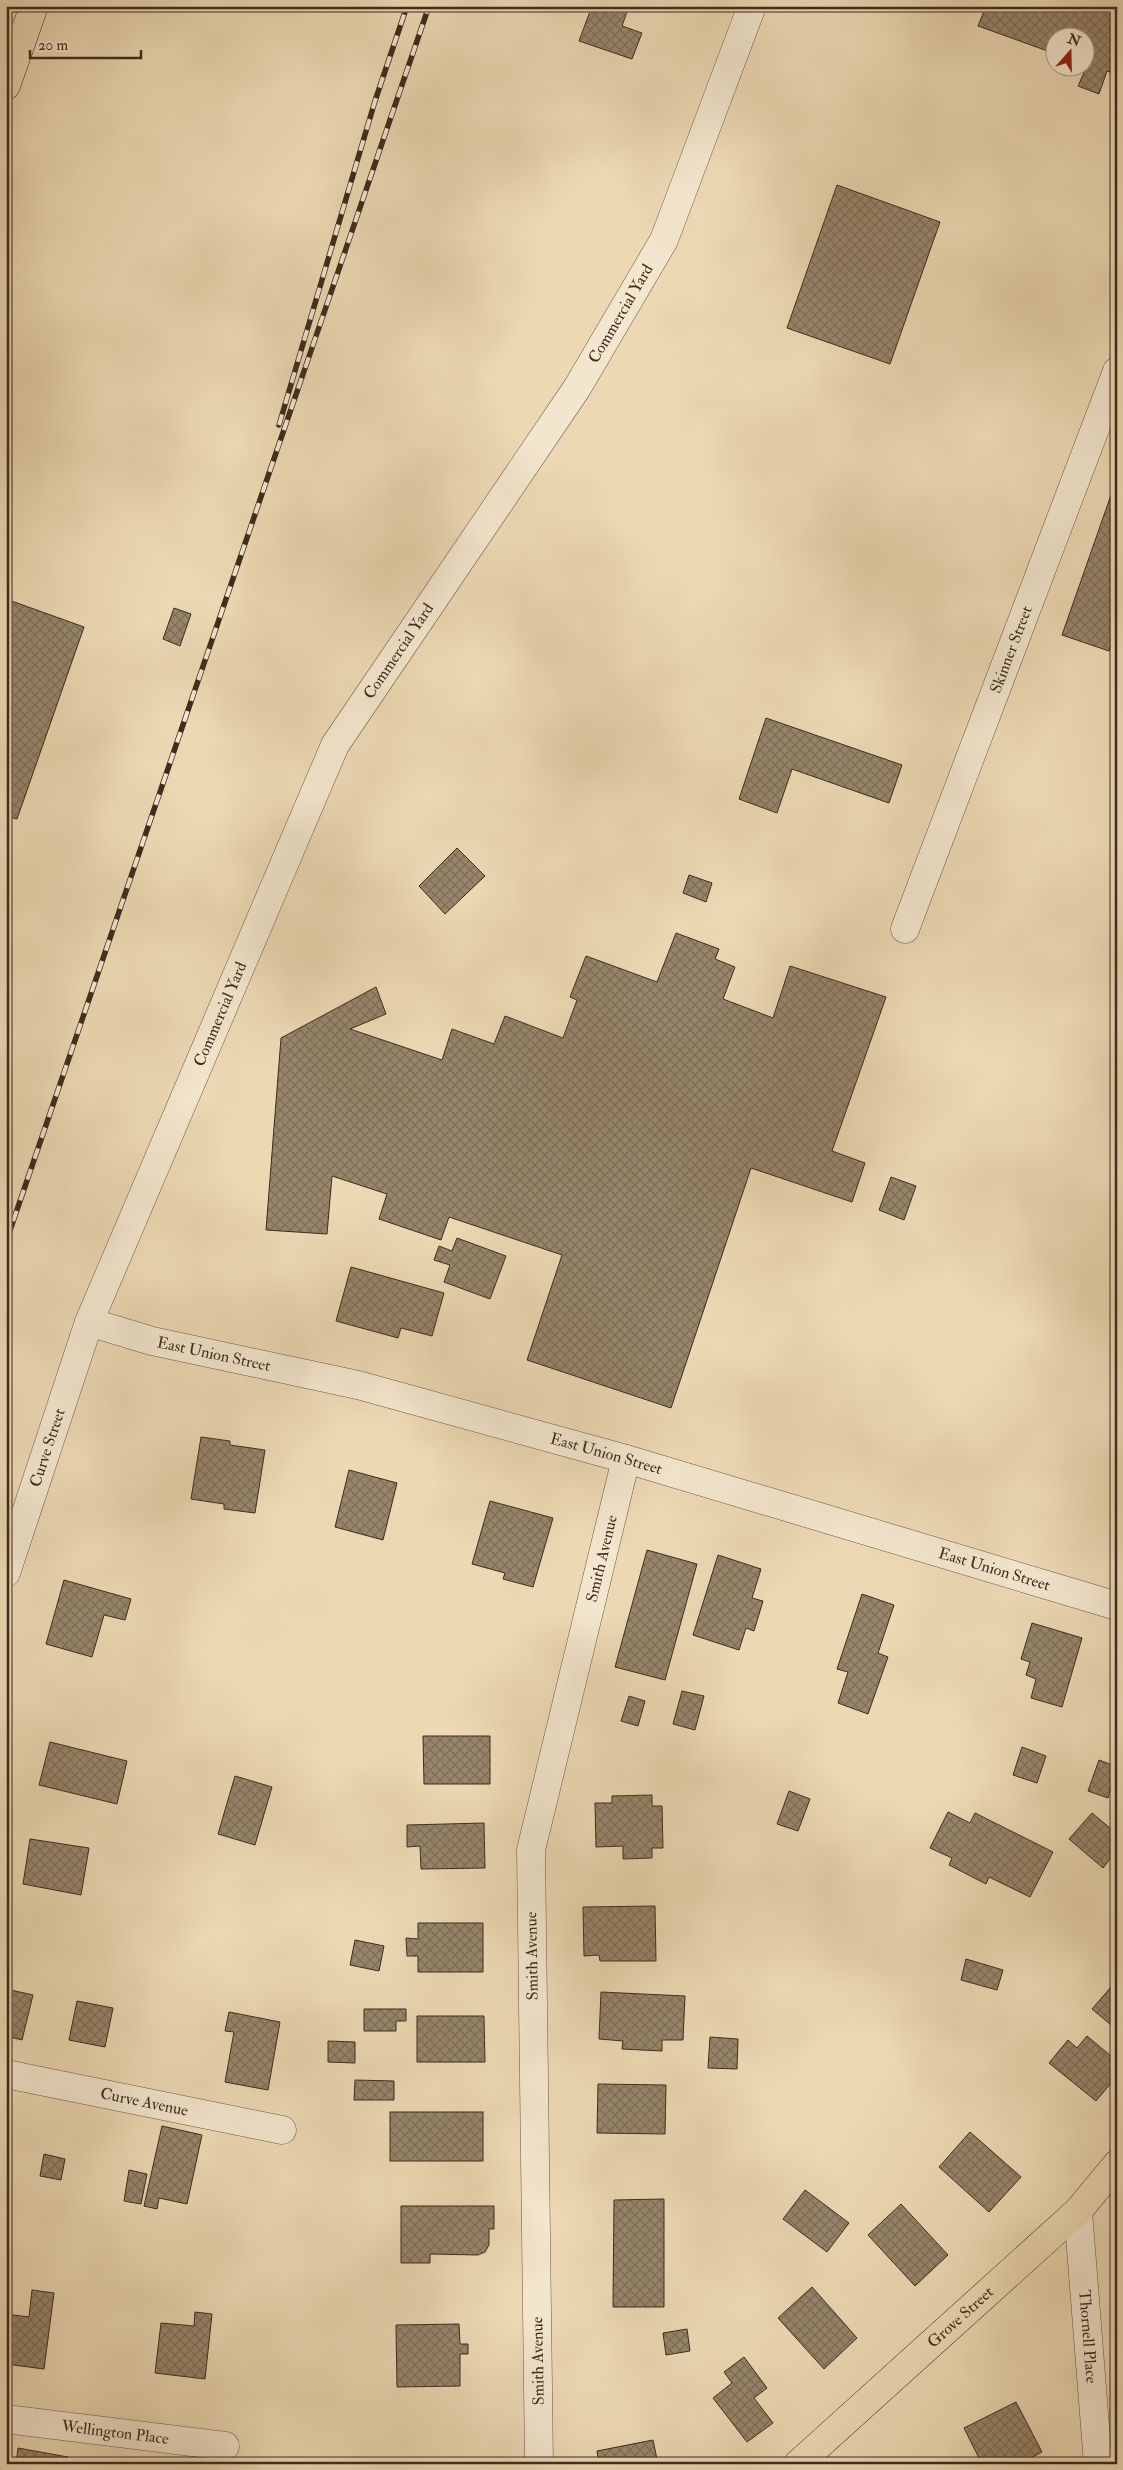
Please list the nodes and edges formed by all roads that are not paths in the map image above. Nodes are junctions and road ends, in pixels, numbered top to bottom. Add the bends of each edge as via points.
1 (34, 6) edge
2 (752, 6) edge
3 (6, 86) edge
4 (1117, 371) edge
5 (905, 929) dead end
6 (89, 1322) junction
7 (626, 1459) junction
8 (6, 1573) edge
9 (1117, 1606) edge
10 (6, 2074) edge
11 (282, 2130) dead end
12 (1117, 2164) edge
13 (1078, 2211) junction
14 (6, 2418) edge
15 (225, 2446) dead end
16 (807, 2460) edge
17 (539, 2464) edge
18 (1098, 2464) edge

1 - 3 main road
2 - 6 street, Commercial Yard via 664,240 577,388 336,745
4 - 5 street, Skinner Street
6 - 7 street, East Union Street via 152,1341 358,1385
6 - 8 street, Curve Street
7 - 9 street, East Union Street
7 - 17 street, Smith Avenue via 531,1850
10 - 11 street, Curve Avenue
12 - 13 main road, Grove Street
13 - 16 main road, Grove Street
13 - 18 street, Thornell Place
14 - 15 street, Wellington Place

